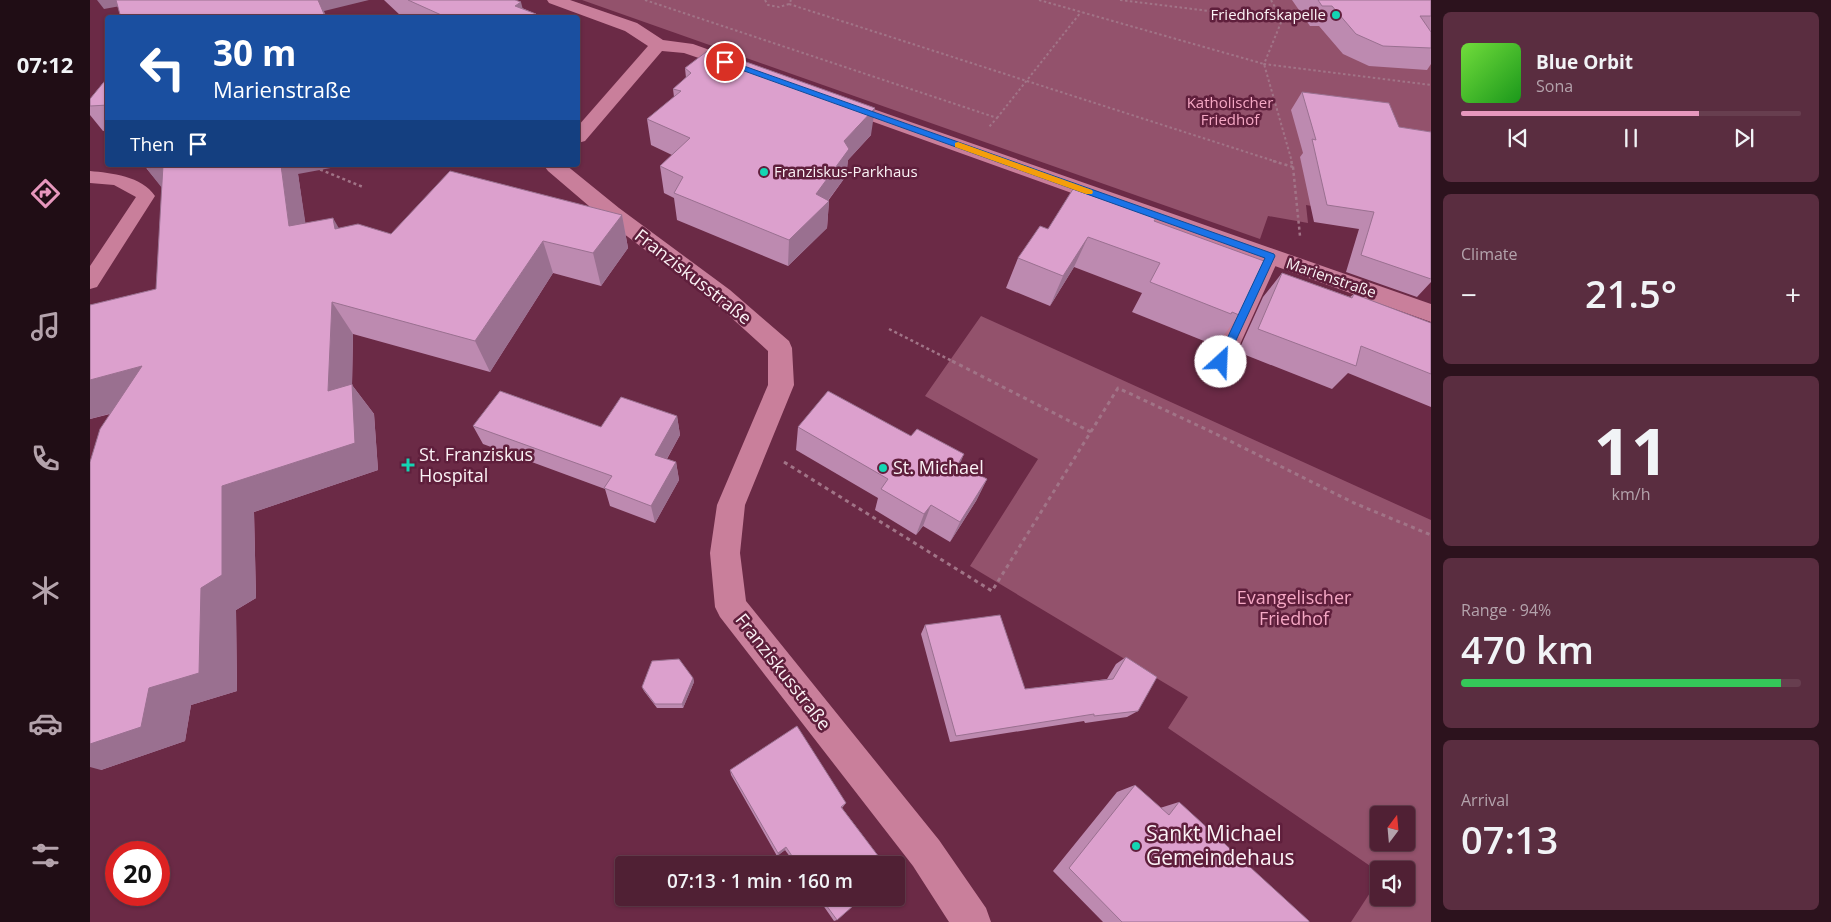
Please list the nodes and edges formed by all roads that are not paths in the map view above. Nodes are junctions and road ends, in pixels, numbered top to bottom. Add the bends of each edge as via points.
1 (555, 0) edge
2 (658, 45) junction
3 (753, 72) edge
4 (819, 95) edge
5 (580, 135) edge
6 (555, 167) edge
7 (90, 177) edge
8 (1270, 256) junction
9 (90, 282) edge
10 (1431, 313) edge
11 (1221, 362) dead end
12 (972, 922) edge

1 - 2 street via 631,27
2 - 3 street via 687,48
2 - 5 street
4 - 8 street, Marienstraße
6 - 12 street, Franziskusstraße via 722,296 780,348 781,385 732,505 725,553 731,607 926,853
7 - 9 lane via 128,182 146,196
8 - 10 street, Marienstraße
8 - 11 lane

